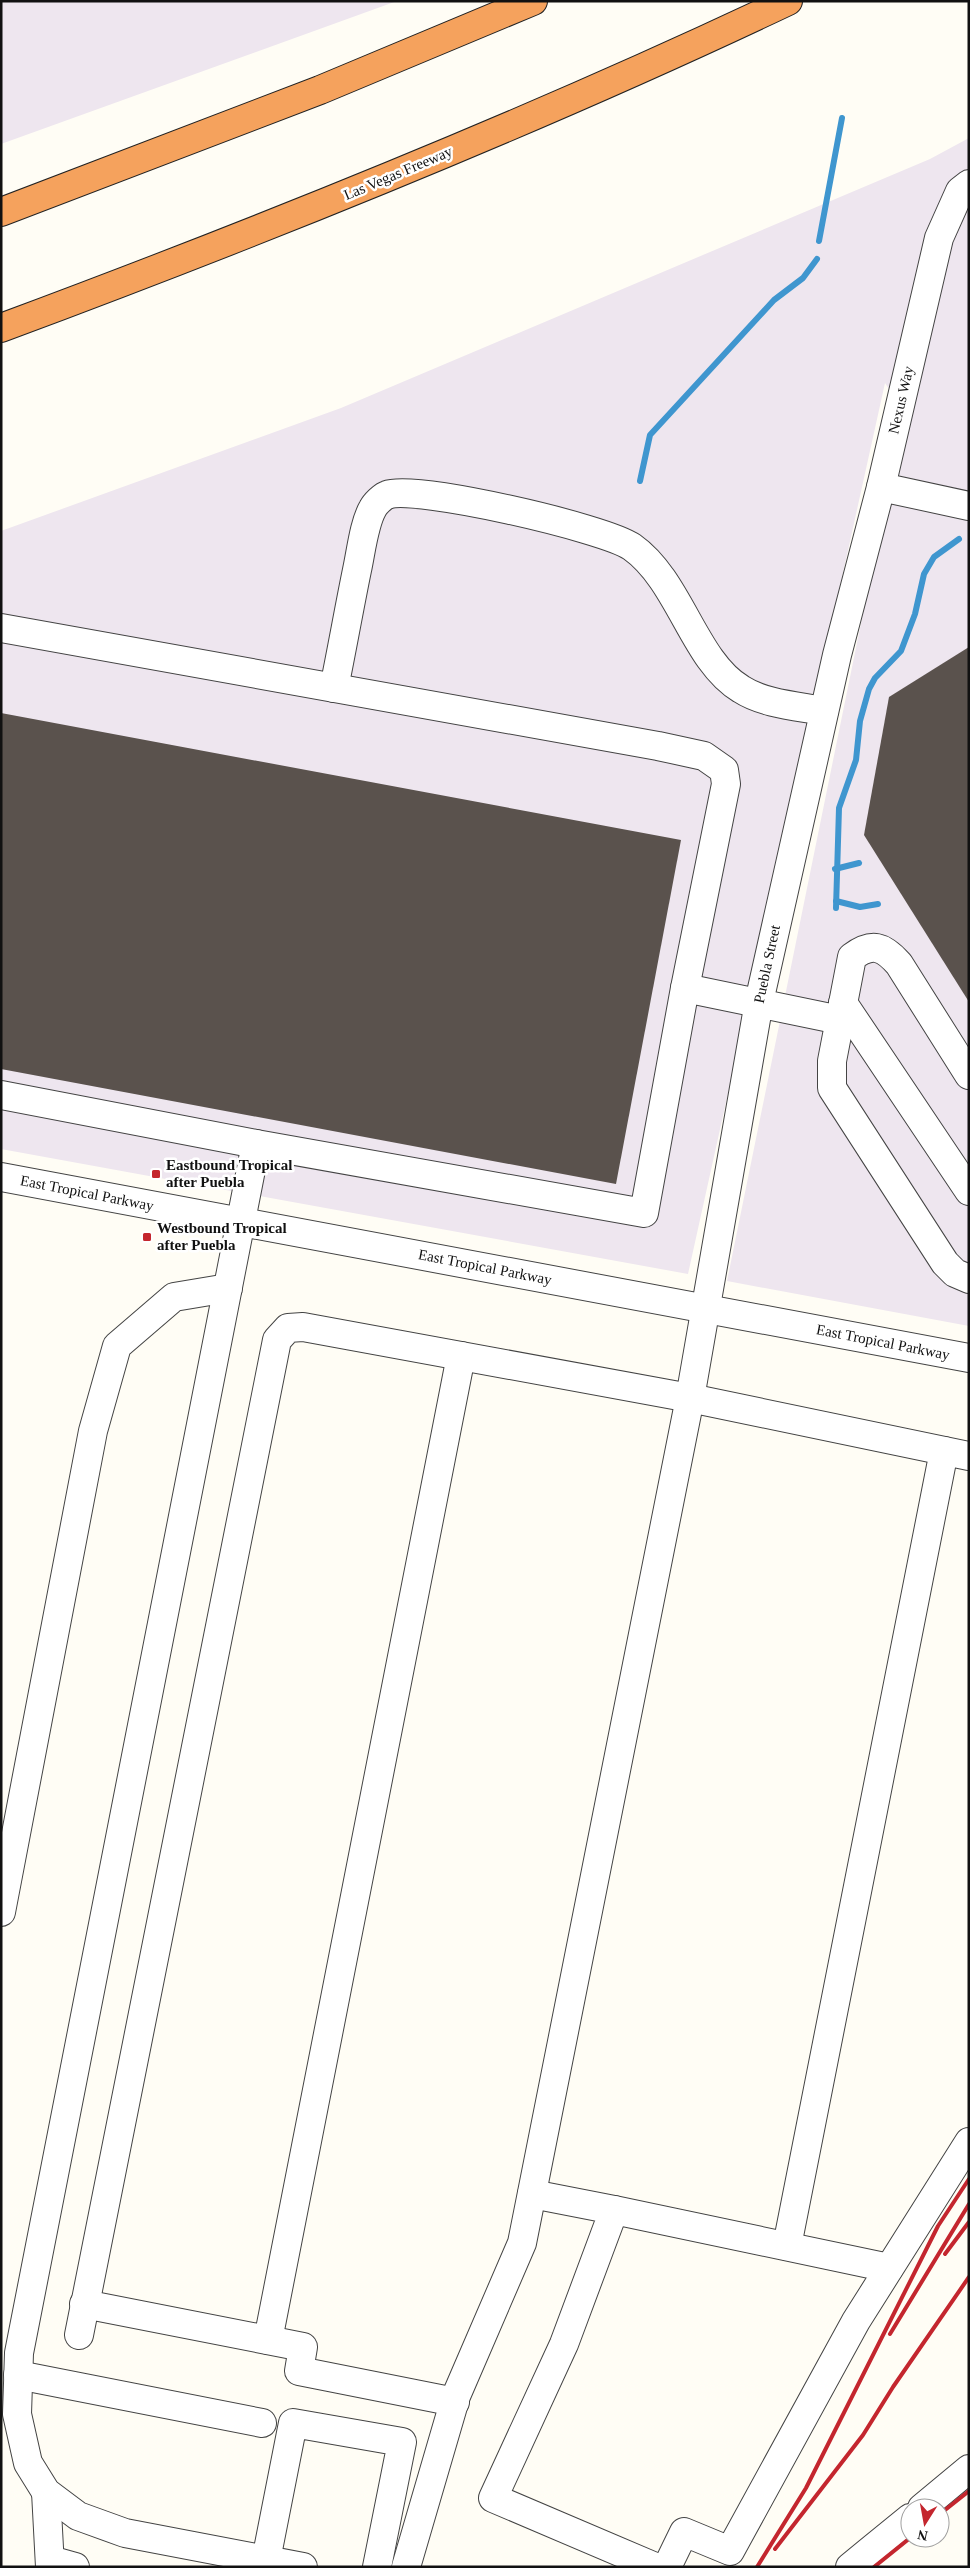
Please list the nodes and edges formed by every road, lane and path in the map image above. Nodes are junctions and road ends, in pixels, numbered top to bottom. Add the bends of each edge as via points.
1 (533, 1) edge
2 (788, 1) edge
3 (969, 184) edge
4 (1, 212) edge
5 (136, 278) junction
6 (1, 328) edge
7 (1, 336) edge
8 (881, 487) junction
9 (969, 506) edge
10 (846, 623) joint
11 (1, 628) edge
12 (334, 688) junction
13 (824, 711) junction
14 (685, 988) junction
15 (759, 1002) junction
16 (842, 1011) junction
17 (969, 1075) edge
18 (1, 1095) edge
19 (256, 1144) junction
20 (1, 1177) edge
21 (969, 1192) edge
22 (241, 1221) junction
23 (969, 1279) edge
24 (228, 1288) junction
25 (704, 1308) junction
26 (460, 1356) junction
27 (969, 1358) edge
28 (690, 1398) junction
29 (956, 1454) edge
30 (1, 1912) edge
31 (969, 2142) edge
32 (532, 2194) junction
33 (614, 2210) junction
34 (787, 2246) junction
35 (889, 2268) junction
36 (84, 2304) junction
37 (79, 2335) dead end
38 (268, 2340) junction
39 (18, 2375) junction
40 (455, 2402) junction
41 (262, 2423) dead end
42 (969, 2469) edge
43 (46, 2492) junction
44 (934, 2498) edge
45 (900, 2526) edge
46 (266, 2560) junction
47 (58, 2564) edge
48 (303, 2567) edge
49 (377, 2567) edge
50 (406, 2567) edge
51 (655, 2567) edge
52 (667, 2567) edge
53 (850, 2567) edge

1 - 4 highway via 312,94
2 - 5 highway, Las Vegas Freeway via 469,144
3 - 8 street, Nexus Way via 960,191 939,238
5 - 6 highway, Las Vegas Freeway
5 - 7 highway
8 - 9 street
8 - 10 street, Nexus Way
10 - 13 street, Puebla Street
11 - 12 street
12 - 13 street via 373,507 386,495 410,493 542,516 596,531 632,546 658,571 718,671 741,690 771,701
12 - 14 street via 658,746 704,756 724,770 726,784
13 - 15 street, Puebla Street
14 - 15 street
14 - 19 street via 644,1213
15 - 16 street
15 - 25 street, Puebla Street
16 - 17 street via 852,957 862,950 876,947 889,953
16 - 21 street
16 - 23 street via 831,1075 832,1088 945,1263 955,1273
18 - 19 street
19 - 22 street
20 - 22 street, East Tropical Parkway
22 - 24 street
22 - 25 street, East Tropical Parkway
24 - 30 street via 174,1297 117,1346 93,1431
24 - 39 street via 22,2334
25 - 27 street, East Tropical Parkway
25 - 28 street, Puebla Street
26 - 28 street
26 - 36 street via 303,1327 288,1328 277,1340
26 - 38 street
28 - 29 street
28 - 32 street, Puebla Street
29 - 34 street
31 - 35 street
32 - 33 street
32 - 40 street, Puebla Street via 522,2243
33 - 34 street
33 - 51 street via 564,2344 493,2498
34 - 35 street
35 - 52 street via 856,2321 730,2551 684,2532
36 - 37 street
36 - 38 street
38 - 40 street via 304,2347 299,2372
39 - 41 street
39 - 43 street via 17,2414 28,2462
40 - 50 street, Puebla Street
42 - 44 street
43 - 46 street via 78,2516 125,2533
43 - 47 street
45 - 53 street
46 - 48 street
46 - 49 street via 293,2422 402,2442

